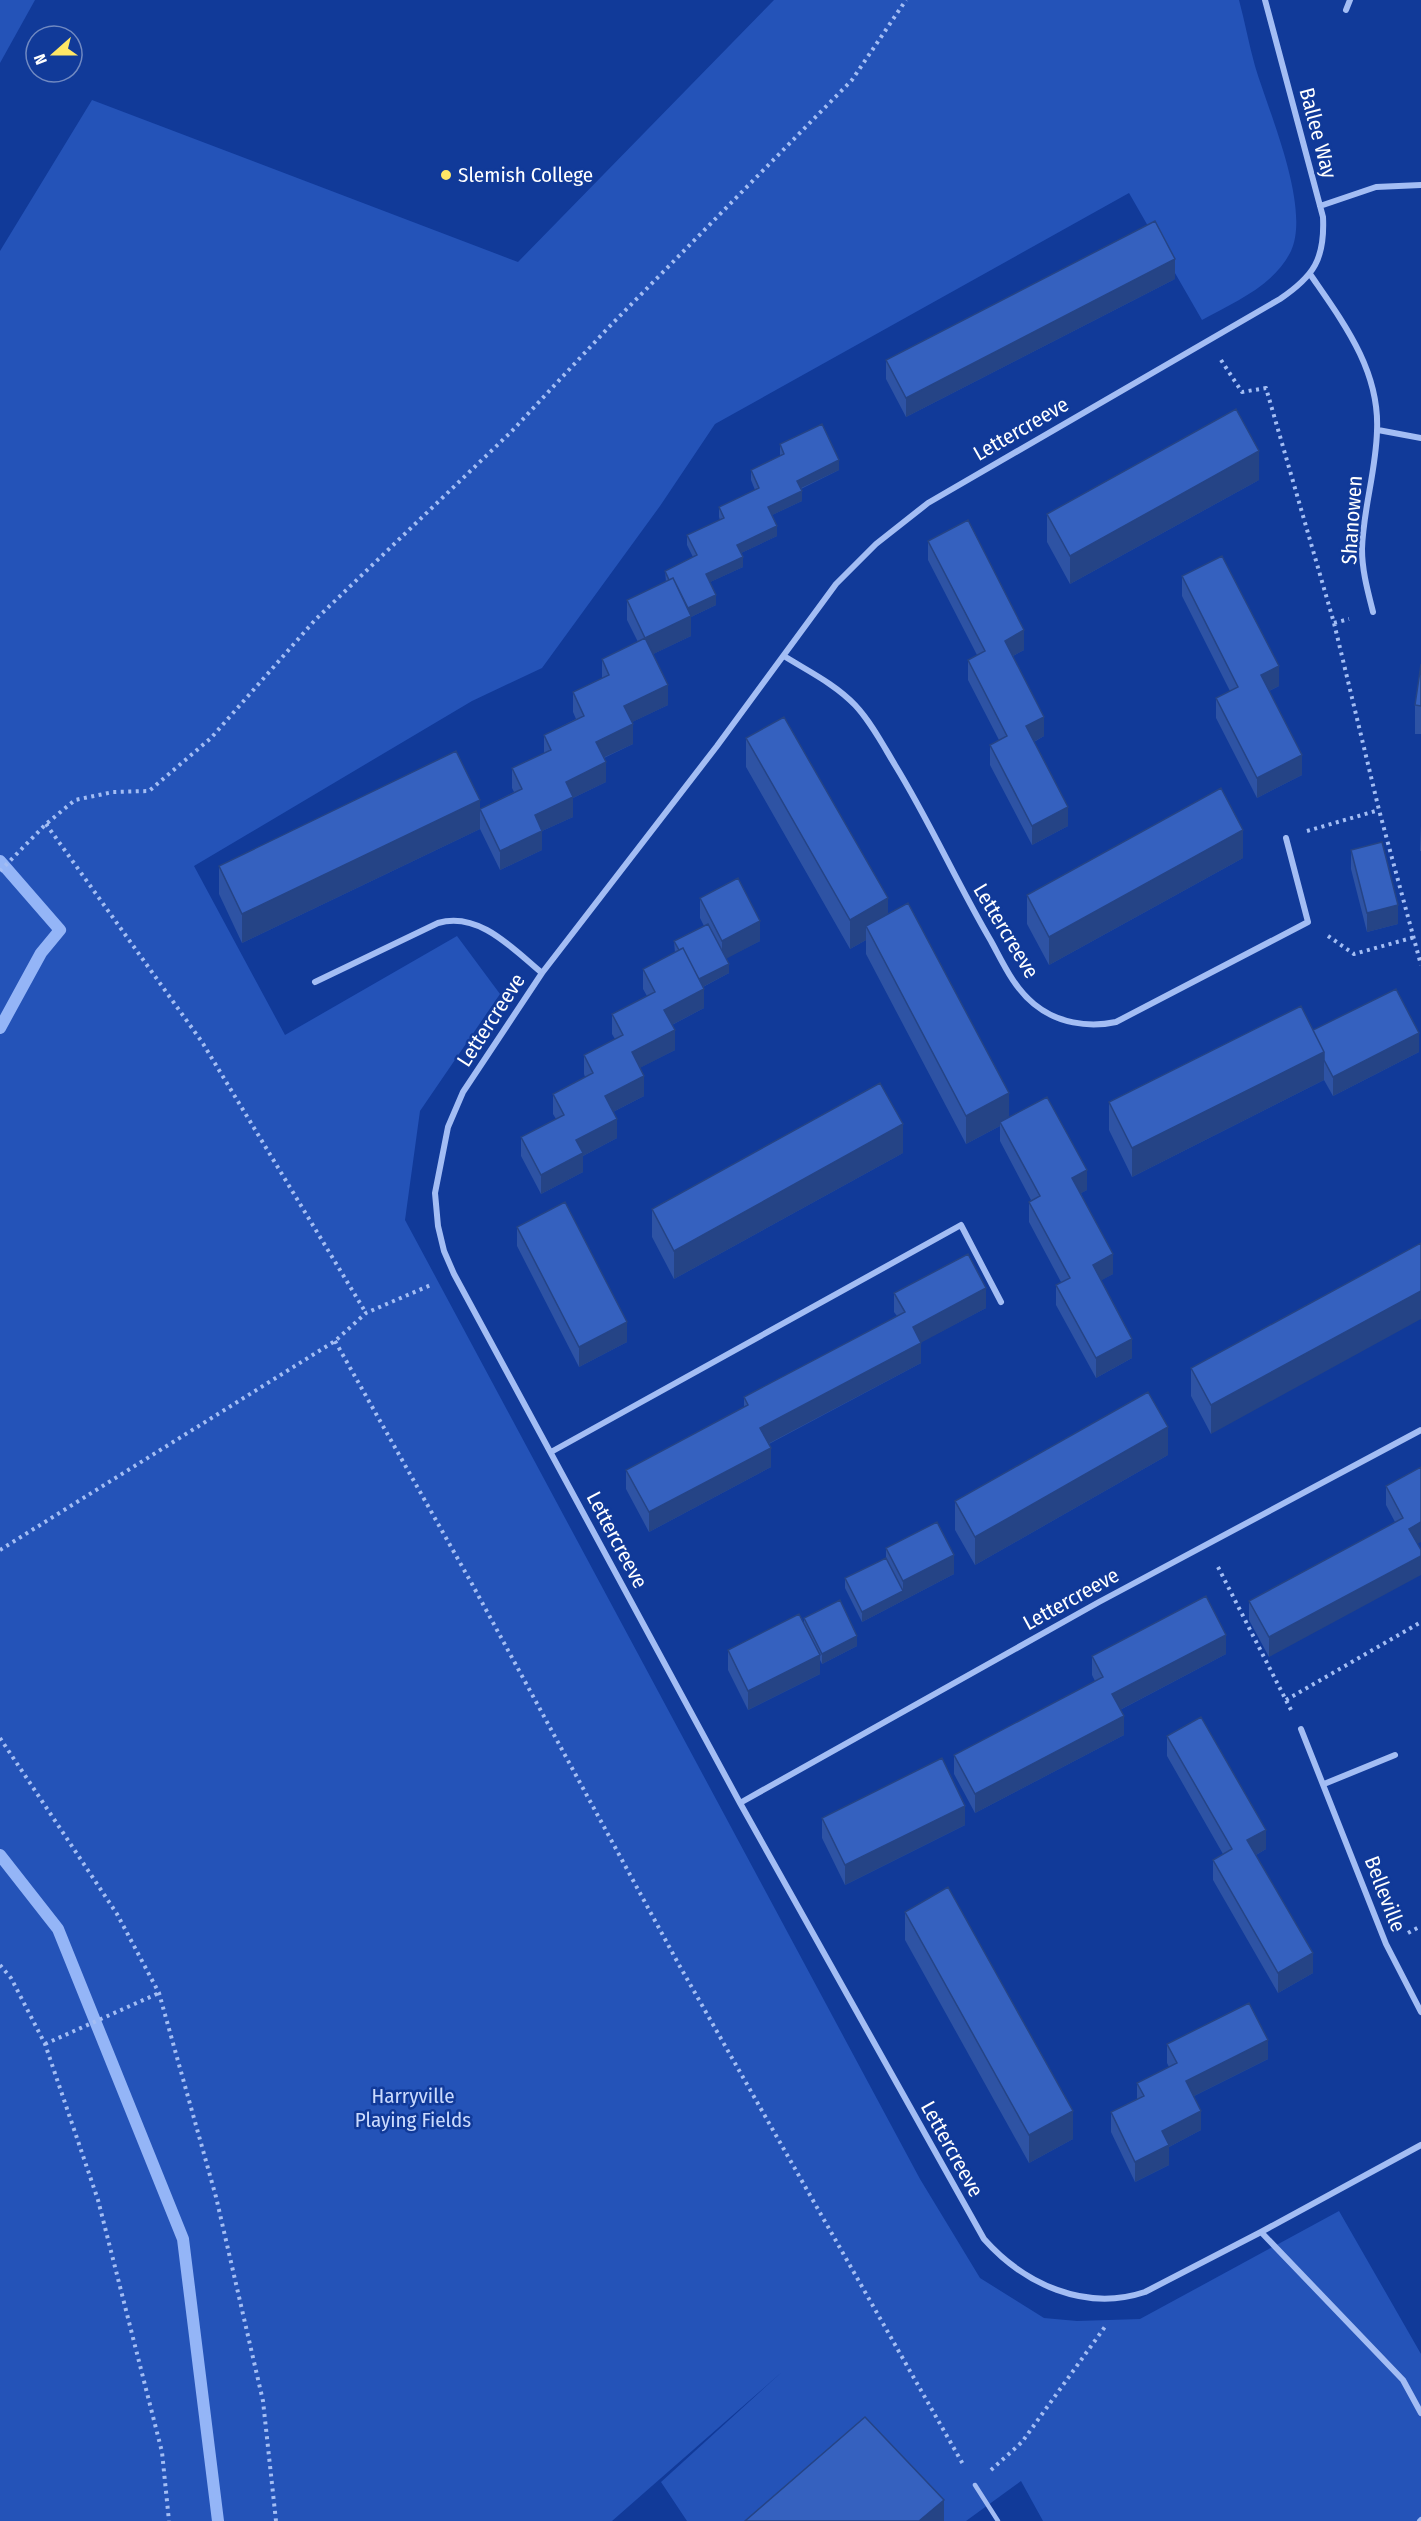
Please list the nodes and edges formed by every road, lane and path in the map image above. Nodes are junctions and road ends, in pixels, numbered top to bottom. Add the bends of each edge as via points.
1 (906, 0) edge
2 (1265, 0) edge
3 (1350, 0) edge
4 (1346, 10) dead end
5 (1421, 185) edge
6 (1320, 207) junction
7 (1310, 274) junction
8 (1209, 342) junction
9 (1378, 430) junction
10 (1421, 438) edge
11 (1373, 612) dead end
12 (784, 656) junction
13 (1378, 810) junction
14 (46, 824) junction
15 (1286, 838) joint
16 (0, 871) edge
17 (1308, 922) junction
18 (1415, 938) junction
19 (1421, 965) edge
20 (542, 973) junction
21 (315, 982) dead end
22 (454, 1275) junction
23 (1001, 1302) dead end
24 (366, 1313) junction
25 (335, 1341) junction
26 (1421, 1430) edge
27 (551, 1452) junction
28 (1206, 1544) junction
29 (0, 1550) edge
30 (1421, 1622) edge
31 (1286, 1700) junction
32 (1301, 1729) joint
33 (0, 1738) edge
34 (1395, 1755) dead end
35 (1324, 1784) junction
36 (740, 1803) junction
37 (0, 1965) edge
38 (159, 1992) junction
39 (1421, 2012) edge
40 (45, 2044) junction
41 (1421, 2145) edge
42 (1261, 2232) junction
43 (1124, 2299) junction
44 (1421, 2413) edge
45 (975, 2485) junction
46 (169, 2521) edge
47 (276, 2521) edge
48 (998, 2521) edge

1 - 14 path via 852,80 511,432 315,621 211,738 149,791 113,792 75,800
2 - 6 street, Ballee Way
3 - 4 street
5 - 6 street via 1376,187
6 - 7 street, Ballee Way via 1322,248
7 - 8 street, Lettercreeve via 1297,288
7 - 9 street, Shanowen via 1352,334 1365,362
8 - 12 street, Lettercreeve via 975,475 905,520 836,584
8 - 13 path via 1242,392 1266,388 1334,622
9 - 10 street
9 - 11 street, Shanowen via 1362,549
12 - 17 street, Lettercreeve via 855,705 906,782 1017,987 1035,1005 1058,1018 1087,1025 1116,1022
12 - 20 street, Lettercreeve
13 - 15 path
13 - 18 path
14 - 16 path
14 - 24 path via 202,1042
15 - 17 street
17 - 18 path via 1354,954
18 - 19 path
20 - 21 street via 489,931 457,919 438,923
20 - 22 street, Lettercreeve via 463,1092 448,1127 435,1193 438,1226
22 - 24 path
22 - 27 street, Lettercreeve
23 - 27 street via 961,1225
24 - 25 path
25 - 29 path
25 - 45 path via 678,1963
26 - 28 street, Lettercreeve
27 - 36 street, Lettercreeve
28 - 31 path
28 - 36 street, Lettercreeve
30 - 31 path
31 - 32 path
32 - 35 street, Belleville
33 - 38 path via 117,1914
34 - 35 street
35 - 39 street, Belleville via 1386,1944
36 - 43 street, Lettercreeve via 984,2239 1024,2276 1053,2289 1075,2296
37 - 40 path
38 - 40 path
38 - 47 path via 216,2197 263,2401
40 - 46 path via 98,2200 162,2452
41 - 42 street, Lettercreeve
42 - 43 street, Lettercreeve
42 - 44 street via 1403,2380
43 - 45 path via 1022,2442
45 - 48 lane

